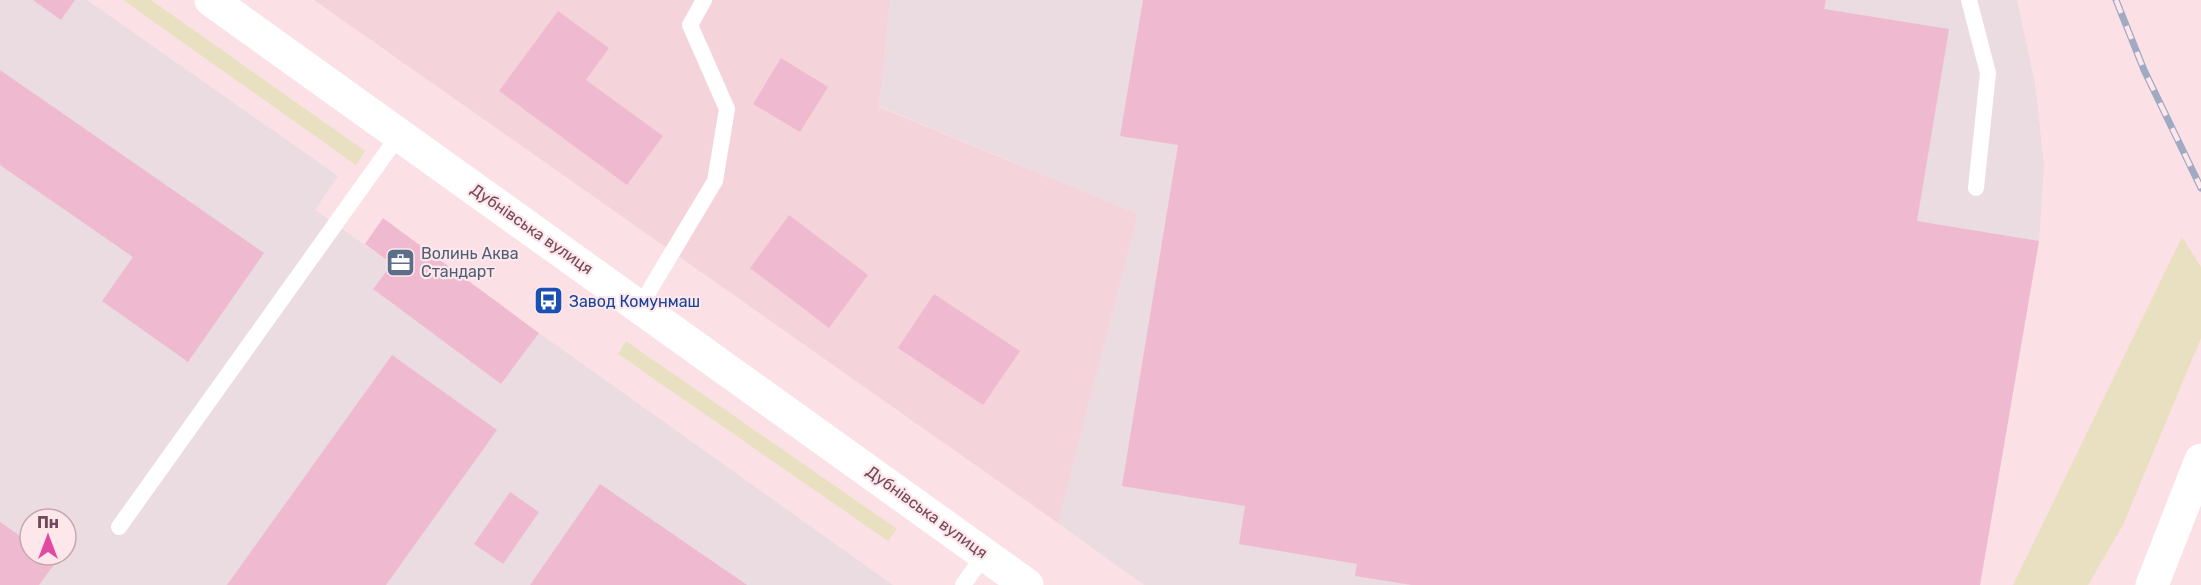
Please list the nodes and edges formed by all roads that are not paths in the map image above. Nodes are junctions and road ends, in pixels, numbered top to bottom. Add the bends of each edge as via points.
1 (704, 0) edge
2 (1969, 0) edge
3 (228, 6) edge
4 (399, 135) junction
5 (1976, 188) dead end
6 (640, 306) junction
7 (2201, 460) edge
8 (119, 527) dead end
9 (985, 555) junction
10 (963, 585) edge
11 (1028, 585) edge
12 (2152, 585) edge

1 - 6 lane via 690,25 727,109 715,181
2 - 5 lane via 1988,73
3 - 4 main road, Дубнівська вулиця
4 - 6 main road, Дубнівська вулиця
4 - 8 lane
6 - 9 main road, Дубнівська вулиця
7 - 12 main road
9 - 10 lane
9 - 11 main road, Дубнівська вулиця

